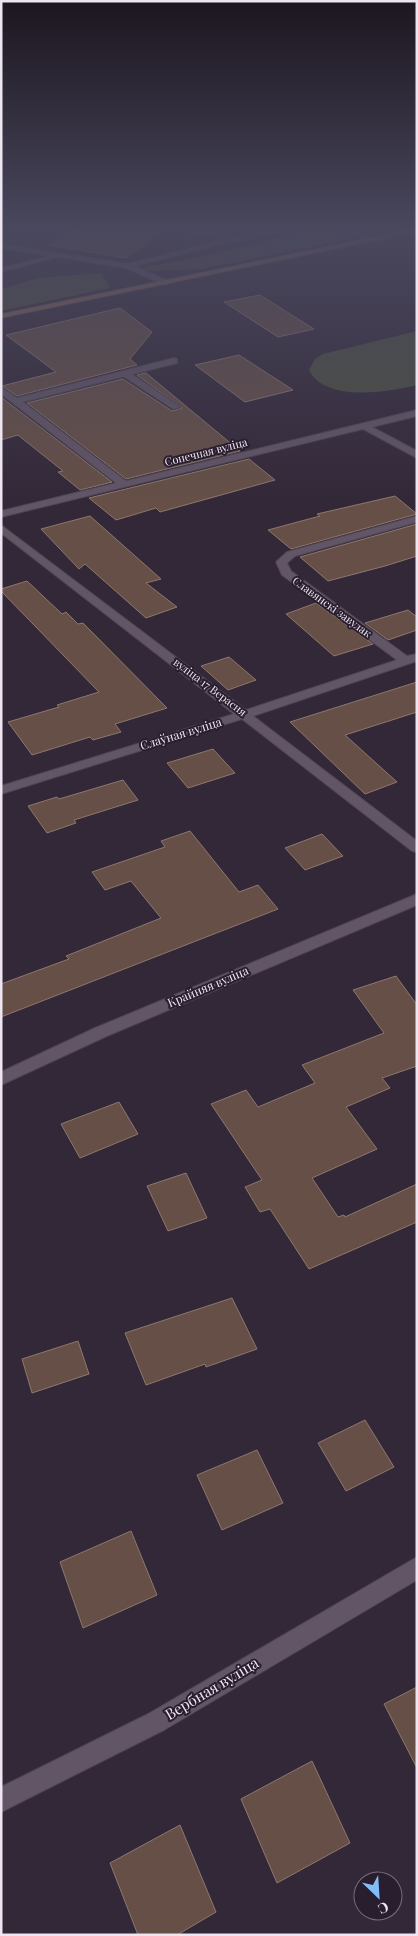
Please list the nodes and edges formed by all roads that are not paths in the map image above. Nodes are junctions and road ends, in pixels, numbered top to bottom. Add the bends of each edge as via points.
1 (174, 361) dead end
2 (126, 374) junction
3 (1, 390) edge
4 (17, 401) junction
5 (176, 407) dead end
6 (417, 413) edge
7 (364, 426) junction
8 (417, 455) edge
9 (125, 485) junction
10 (1, 514) edge
11 (417, 519) edge
12 (1, 528) edge
13 (411, 659) edge
14 (246, 714) junction
15 (1, 790) edge
16 (417, 848) edge
17 (417, 899) edge
18 (1, 1079) edge
19 (417, 1568) edge
20 (1, 1800) edge

1 - 2 street
2 - 4 street
2 - 5 lane
3 - 4 street
4 - 9 street
6 - 7 street, Сонечная вуліца
7 - 8 street
7 - 9 street, Сонечная вуліца
9 - 10 street, Сонечная вуліца
11 - 13 street, Славянскі завулак via 292,554 281,562 286,573
12 - 14 street, вуліца 17 Верасня
13 - 14 street, Слаўная вуліца
14 - 15 street, Слаўная вуліца
14 - 16 street, вуліца 17 Верасня
17 - 18 street, Крайняя вуліца via 101,1032
19 - 20 street, Вербная вуліца via 156,1722

